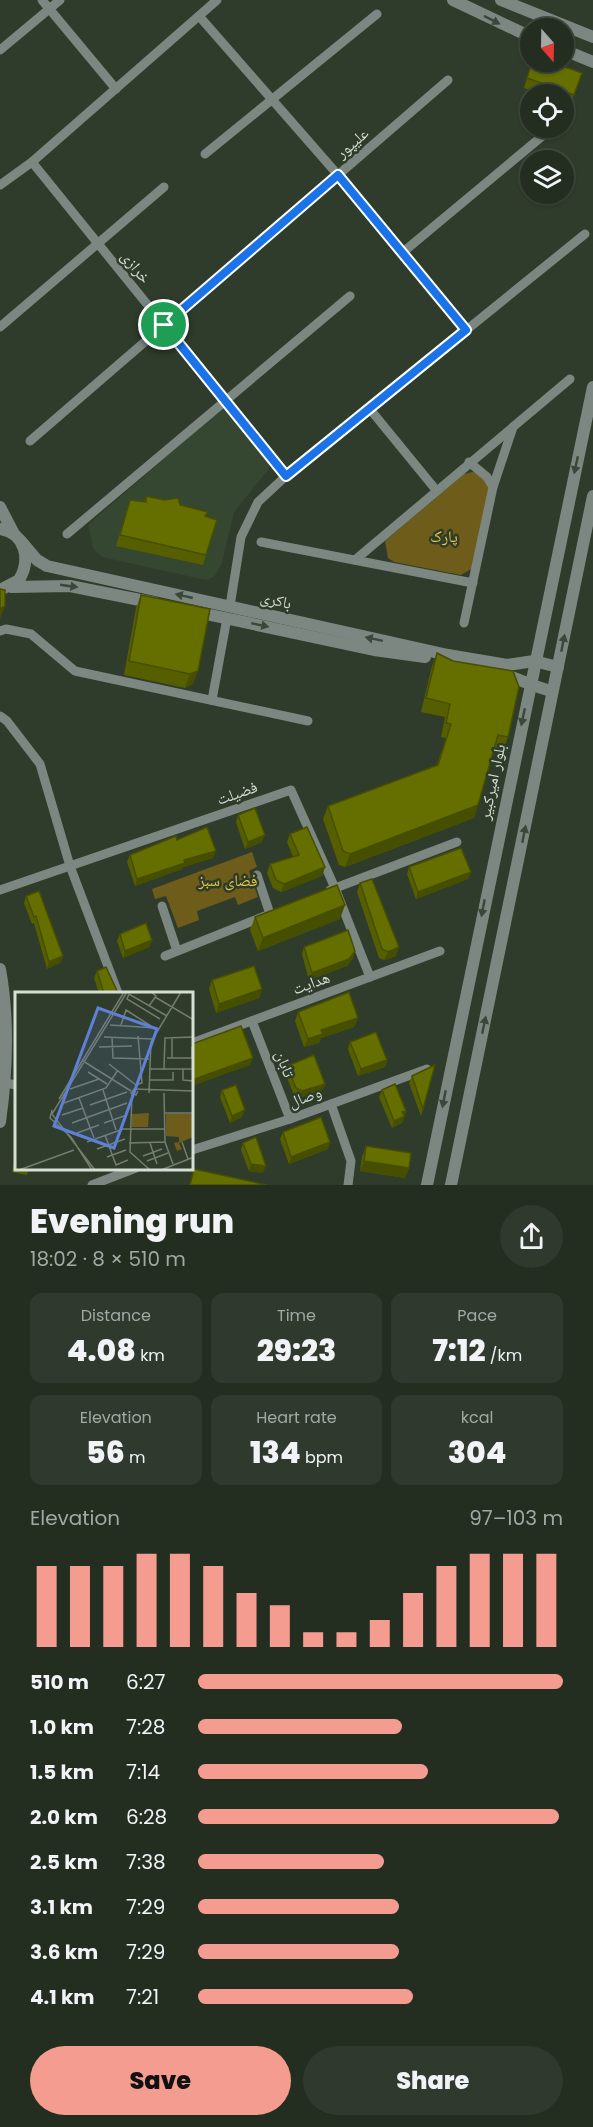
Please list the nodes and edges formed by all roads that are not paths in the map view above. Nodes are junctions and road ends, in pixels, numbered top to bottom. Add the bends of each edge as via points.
1 (42, 0) edge
2 (60, 0) edge
3 (217, 0) edge
4 (453, 0) edge
5 (501, 0) edge
6 (50, 9) junction
7 (377, 14) dead end
8 (199, 16) junction
9 (520, 32) edge
10 (593, 37) edge
11 (0, 50) edge
12 (574, 54) edge
13 (593, 62) edge
14 (448, 80) dead end
15 (116, 89) junction
16 (272, 100) junction
17 (540, 138) edge
18 (205, 154) dead end
19 (32, 162) junction
20 (338, 175) junction
21 (0, 185) edge
22 (164, 187) dead end
23 (585, 234) dead end
24 (99, 245) junction
25 (402, 252) junction
26 (350, 296) dead end
27 (164, 325) junction
28 (0, 327) edge
29 (466, 330) junction
30 (570, 379) dead end
31 (593, 387) edge
32 (225, 400) junction
33 (369, 408) junction
34 (513, 426) junction
35 (30, 441) dead end
36 (469, 462) junction
37 (286, 476) junction
38 (493, 487) junction
39 (436, 490) junction
40 (593, 496) edge
41 (0, 507) edge
42 (0, 529) edge
43 (67, 534) dead end
44 (17, 538) junction
45 (261, 542) dead end
46 (355, 560) junction
47 (473, 583) junction
48 (5, 588) edge
49 (228, 612) junction
50 (464, 623) dead end
51 (0, 631) edge
52 (534, 662) junction
53 (558, 667) junction
54 (529, 686) junction
55 (552, 692) junction
56 (212, 700) junction
57 (0, 716) edge
58 (308, 721) dead end
59 (457, 842) dead end
60 (70, 866) junction
61 (257, 875) dead end
62 (335, 888) junction
63 (0, 890) edge
64 (324, 892) edge
65 (162, 906) dead end
66 (281, 910) edge
67 (270, 914) junction
68 (177, 951) junction
69 (440, 951) dead end
70 (165, 956) dead end
71 (0, 969) edge
72 (370, 977) junction
73 (118, 992) edge
74 (252, 1020) junction
75 (194, 1042) edge
76 (427, 1069) edge
77 (11, 1084) edge
78 (331, 1104) junction
79 (290, 1119) junction
80 (0, 1122) edge
81 (194, 1149) edge
82 (130, 1170) edge
83 (117, 1174) junction
84 (92, 1185) edge
85 (112, 1185) edge
86 (348, 1185) edge
87 (427, 1185) edge
88 (451, 1185) edge

1 - 6 street
2 - 6 street
3 - 8 street
4 -> 9 street
5 - 10 street
6 - 11 street
6 - 15 street
7 - 16 street
8 - 15 street
8 - 16 street
12 - 13 street
14 - 20 street, علیپور
15 - 19 street
16 - 18 street
16 - 20 street
17 - 25 street
19 - 21 street
19 - 24 street, خرازی
20 - 25 street
20 - 27 street, علیپور
22 - 24 street
23 - 29 street
24 - 27 street, خرازی
24 - 28 street
25 - 29 street
26 - 32 street
27 - 32 street, خرازی
27 - 35 street, علیپور
29 - 33 street
30 - 34 street
31 -> 52 street, بلوار امیرکبیر
32 - 37 street, خرازی
32 - 43 street
33 - 37 street
33 - 39 street
34 - 36 street
34 - 38 street
36 - 38 street
36 - 39 street
37 - 49 street via 258,502 241,537
38 - 47 street
39 - 46 street
53 -> 40 street
41 - 44 street
42 - 44 street
44 - 48 street via 26,551 25,571
49 -> 44 street, باکری via 47,566
45 - 46 street
46 - 47 street
47 - 50 street
48 -> 49 street, باکری via 70,586
52 -> 49 street, باکری via 507,665
49 -> 54 street, باکری via 374,650 435,658 450,666 518,678
49 - 56 street
51 - 56 street via 31,634 75,670
52 - 53 street, باکری
52 - 54 street, بلوار امیرکبیر
53 - 55 street
54 - 55 street, باکری
54 -> 87 street, بلوار امیرکبیر
88 -> 55 street
56 - 58 street
57 - 60 street via 40,764
59 - 62 street
60 - 62 street, فضیلت via 291,790
60 - 63 street, فضیلت
60 - 73 street
61 - 67 street
62 - 64 street
62 - 72 street, فضیلت
65 - 68 street
66 - 67 street
67 - 68 street
68 - 70 street
69 - 72 street, هدایت
71 - 77 street
72 - 74 street, هدایت
74 - 75 street, هدایت
74 - 79 street, تابان
76 - 78 street, وصال
77 - 80 street
78 - 79 street, وصال
78 - 86 street via 351,1161
79 - 81 street, وصال
82 - 83 street
83 - 84 street
83 - 85 street

